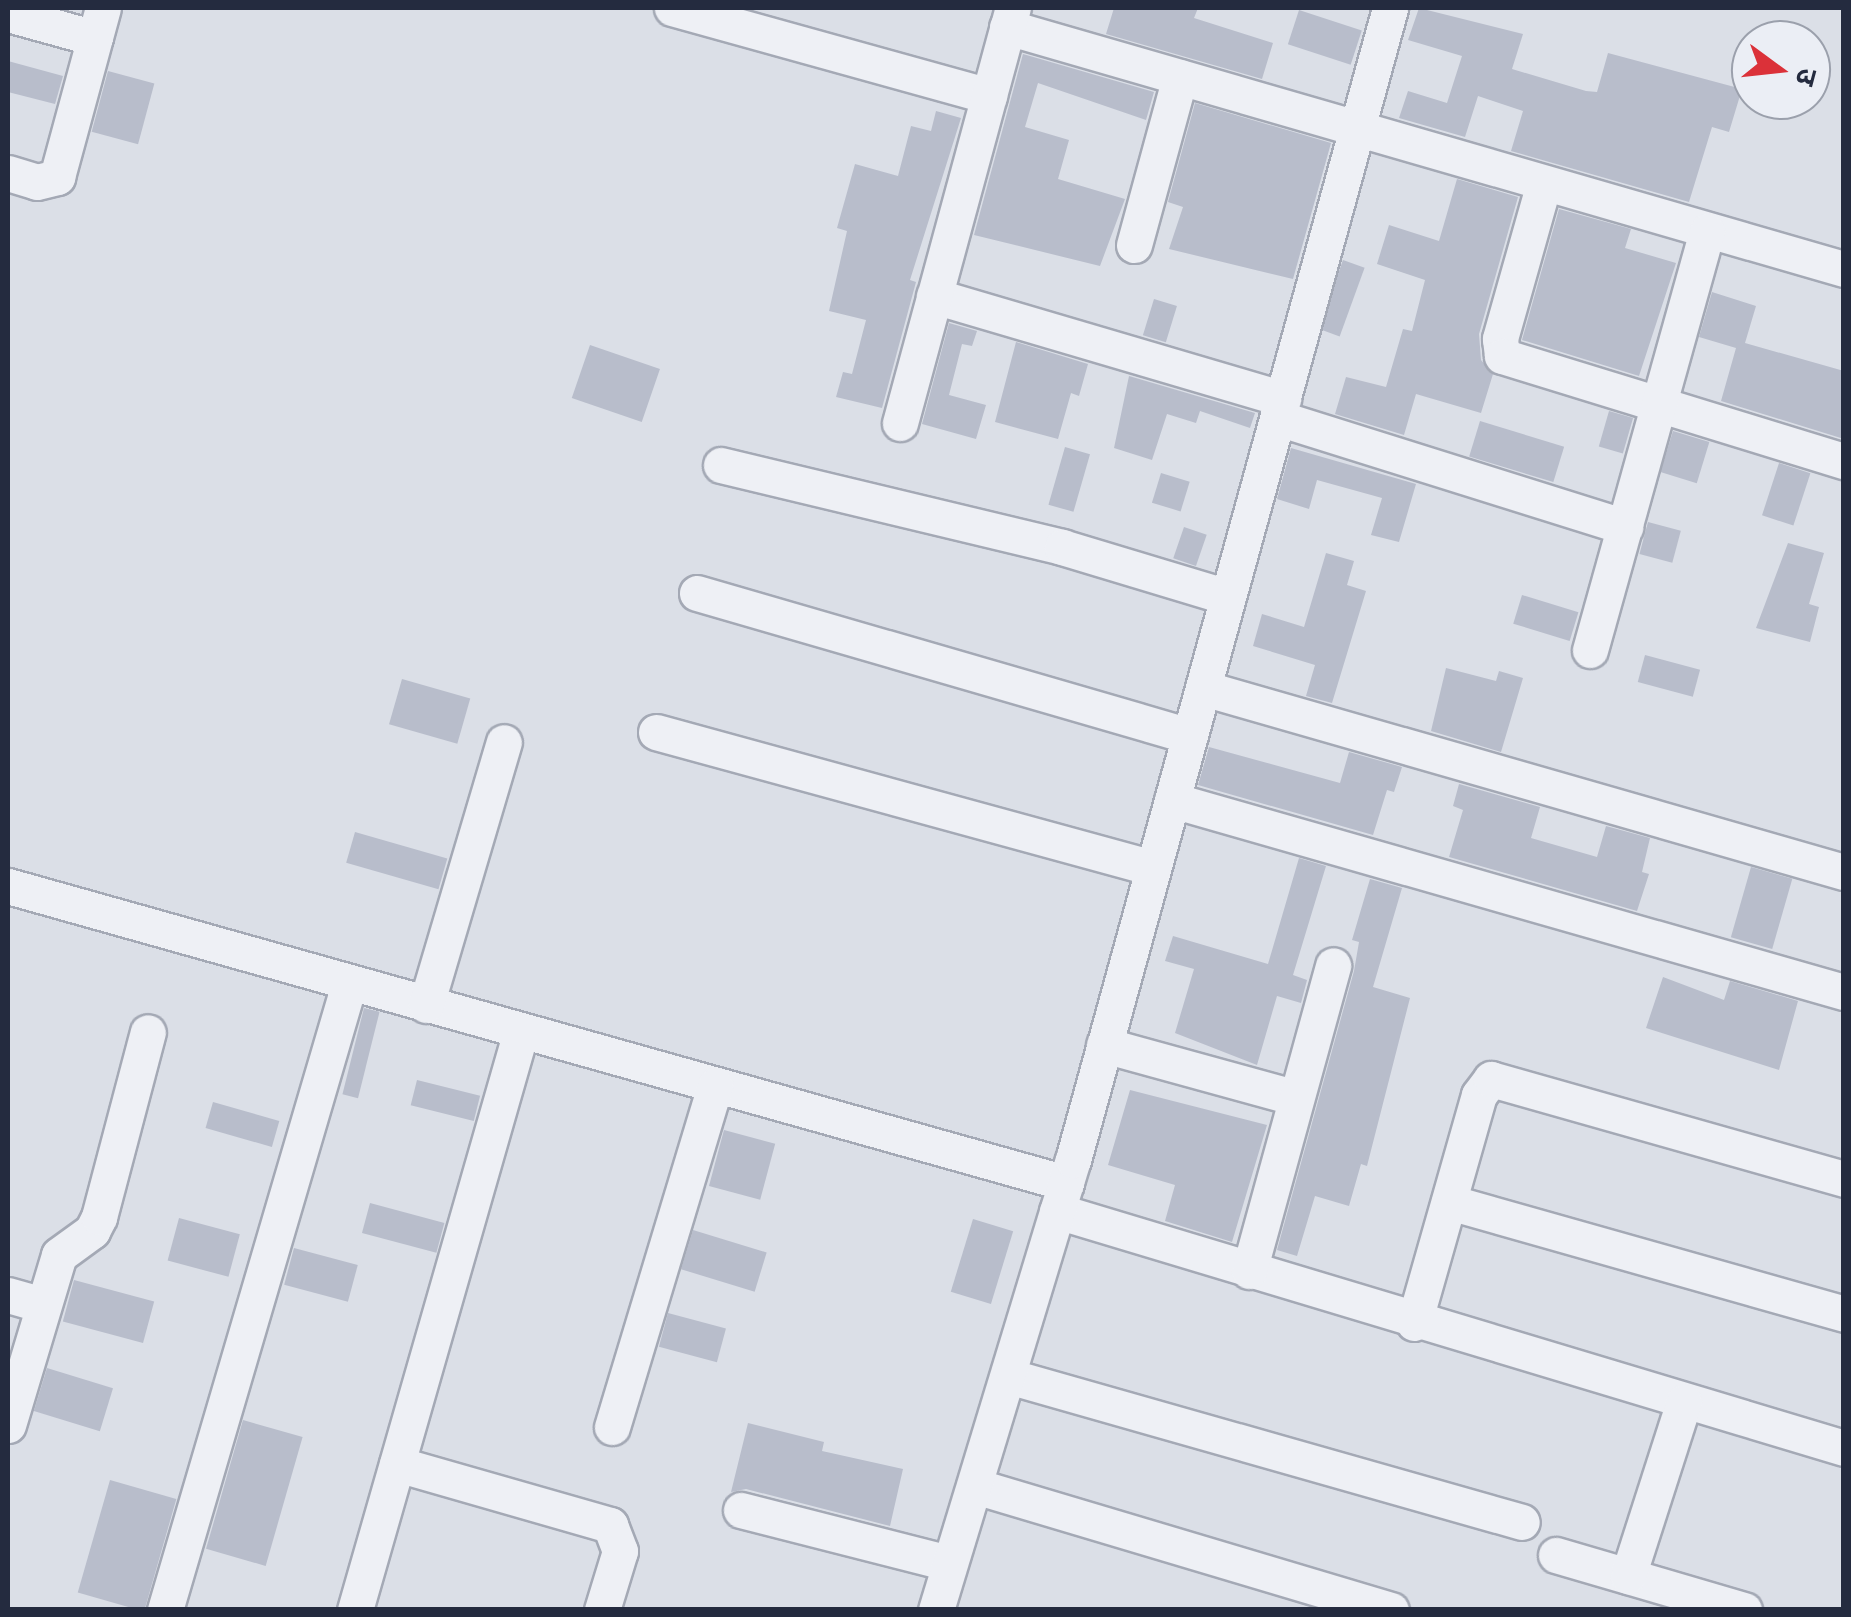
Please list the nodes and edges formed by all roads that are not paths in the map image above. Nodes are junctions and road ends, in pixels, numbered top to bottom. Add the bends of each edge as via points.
1 (672, 8) edge
2 (1390, 8) edge
3 (8, 14) edge
4 (1010, 17) edge
5 (99, 23) edge
6 (1180, 77) junction
7 (989, 96) junction
8 (1358, 128) junction
9 (8, 174) edge
10 (1544, 183) junction
11 (1707, 231) junction
12 (1134, 245) dead end
13 (1844, 268) edge
14 (934, 296) junction
15 (1660, 408) junction
16 (1280, 409) junction
17 (900, 423) dead end
18 (1844, 461) edge
19 (721, 466) dead end
20 (1626, 527) junction
21 (697, 593) dead end
22 (1228, 597) junction
23 (1590, 650) dead end
24 (1203, 688) junction
25 (656, 732) dead end
26 (1190, 736) junction
27 (504, 742) dead end
28 (1172, 800) junction
29 (1154, 868) junction
30 (1844, 872) edge
31 (8, 886) edge
32 (1333, 965) dead end
33 (350, 984) junction
34 (1844, 992) edge
35 (426, 1005) junction
36 (522, 1031) junction
37 (148, 1032) dead end
38 (1104, 1045) junction
39 (716, 1084) junction
40 (1296, 1098) junction
41 (1844, 1179) edge
42 (1062, 1197) junction
43 (1449, 1202) junction
44 (1248, 1271) junction
45 (8, 1295) edge
46 (43, 1305) junction
47 (1844, 1314) edge
48 (1414, 1322) junction
49 (1008, 1376) junction
50 (13, 1389) edge
51 (1684, 1402) junction
52 (8, 1426) edge
53 (612, 1428) dead end
54 (1844, 1448) edge
55 (397, 1464) junction
56 (975, 1486) junction
57 (741, 1510) dead end
58 (1522, 1522) dead end
59 (1556, 1555) dead end
60 (949, 1563) junction
61 (1628, 1576) junction
62 (164, 1610) edge
63 (355, 1610) edge
64 (602, 1610) edge
65 (936, 1610) edge
66 (1391, 1610) edge
67 (1744, 1610) edge

1 - 7 street
2 - 8 street
3 - 5 street
4 - 6 street
4 - 7 street
5 - 9 street via 57,177 48,183
6 - 8 street
6 - 12 street
7 - 14 street
8 - 10 street
8 - 16 street
10 - 11 street
10 - 15 street via 1499,350 1510,361
11 - 13 street
11 - 15 street
14 - 16 street
14 - 17 street
15 - 18 street
15 - 20 street
16 - 20 street
16 - 22 street
19 - 22 street via 1062,547
20 - 23 street
21 - 26 street
22 - 24 street
24 - 26 street
24 - 30 street
25 - 29 street
26 - 28 street
27 - 35 street
28 - 29 street
28 - 34 street
29 - 38 street
31 - 33 street
32 - 40 street
33 - 35 street
33 - 62 street
35 - 36 street
36 - 39 street
36 - 55 street
37 - 46 street via 99,1217 92,1231 59,1255
38 - 40 street
38 - 42 street
39 - 42 street
39 - 53 street
40 - 44 street
41 - 43 street via 1492,1079 1478,1095
42 - 44 street
42 - 49 street
43 - 47 street
43 - 48 street
44 - 48 street
45 - 46 street
46 - 50 street
48 - 51 street
49 - 56 street
49 - 58 street
50 - 52 street
51 - 54 street
51 - 61 street
55 - 63 street
55 - 64 street via 610,1525 620,1551
56 - 60 street
56 - 66 street
57 - 60 street
59 - 61 street
60 - 65 street
61 - 67 street

